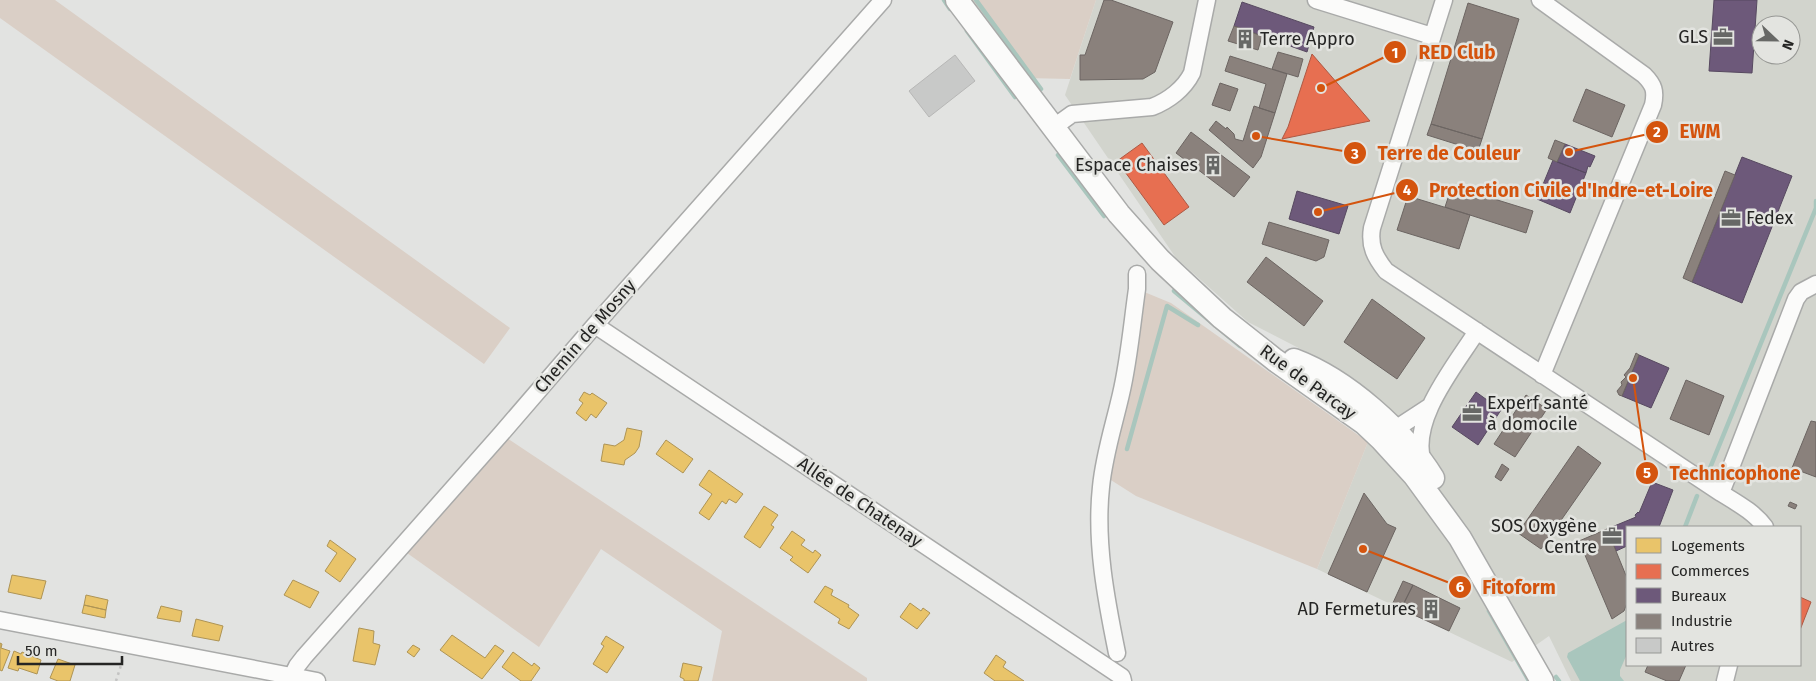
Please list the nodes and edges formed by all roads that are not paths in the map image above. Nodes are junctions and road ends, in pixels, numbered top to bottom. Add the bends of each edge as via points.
1 (883, 0) edge
2 (957, 0) edge
3 (1207, 0) edge
4 (1316, 0) edge
5 (1444, 0) edge
6 (1540, 0) edge
7 (1432, 36) junction
8 (1054, 127) junction
9 (1137, 274) dead end
10 (1816, 284) edge
11 (595, 325) junction
12 (1477, 332) junction
13 (1251, 340) junction
14 (1542, 375) junction
15 (1406, 441) junction
16 (1721, 493) junction
17 (1764, 526) edge
18 (0, 620) edge
19 (1728, 666) edge
20 (292, 676) junction
21 (1122, 679) edge
22 (317, 681) edge
23 (1542, 681) edge
24 (1725, 681) edge

1 - 11 street, Chemin de Mosny
2 - 8 street
3 - 8 street via 1192,73 1176,93 1152,107 1072,114
4 - 7 street
5 - 7 street
6 - 14 street via 1644,75 1653,84 1655,94
7 - 12 street via 1372,228 1372,246 1386,271
8 - 13 street via 1119,214 1160,260 1222,318
9 - 21 street via 1138,289 1122,392 1101,488 1102,561
10 - 16 street via 1796,299
11 - 20 street, Chemin de Mosny via 296,666
11 - 21 street, Allée de Chatenay
12 - 14 street
12 - 15 street
13 - 15 street, Rue de Parcay via 1327,376
13 - 15 street, Rue de Parcay via 1364,423 1382,440
14 - 16 street
15 - 23 street, Rue de Parcay via 1439,489 1460,538
16 - 17 street via 1749,510
18 - 20 street
19 - 24 street
20 - 22 street

